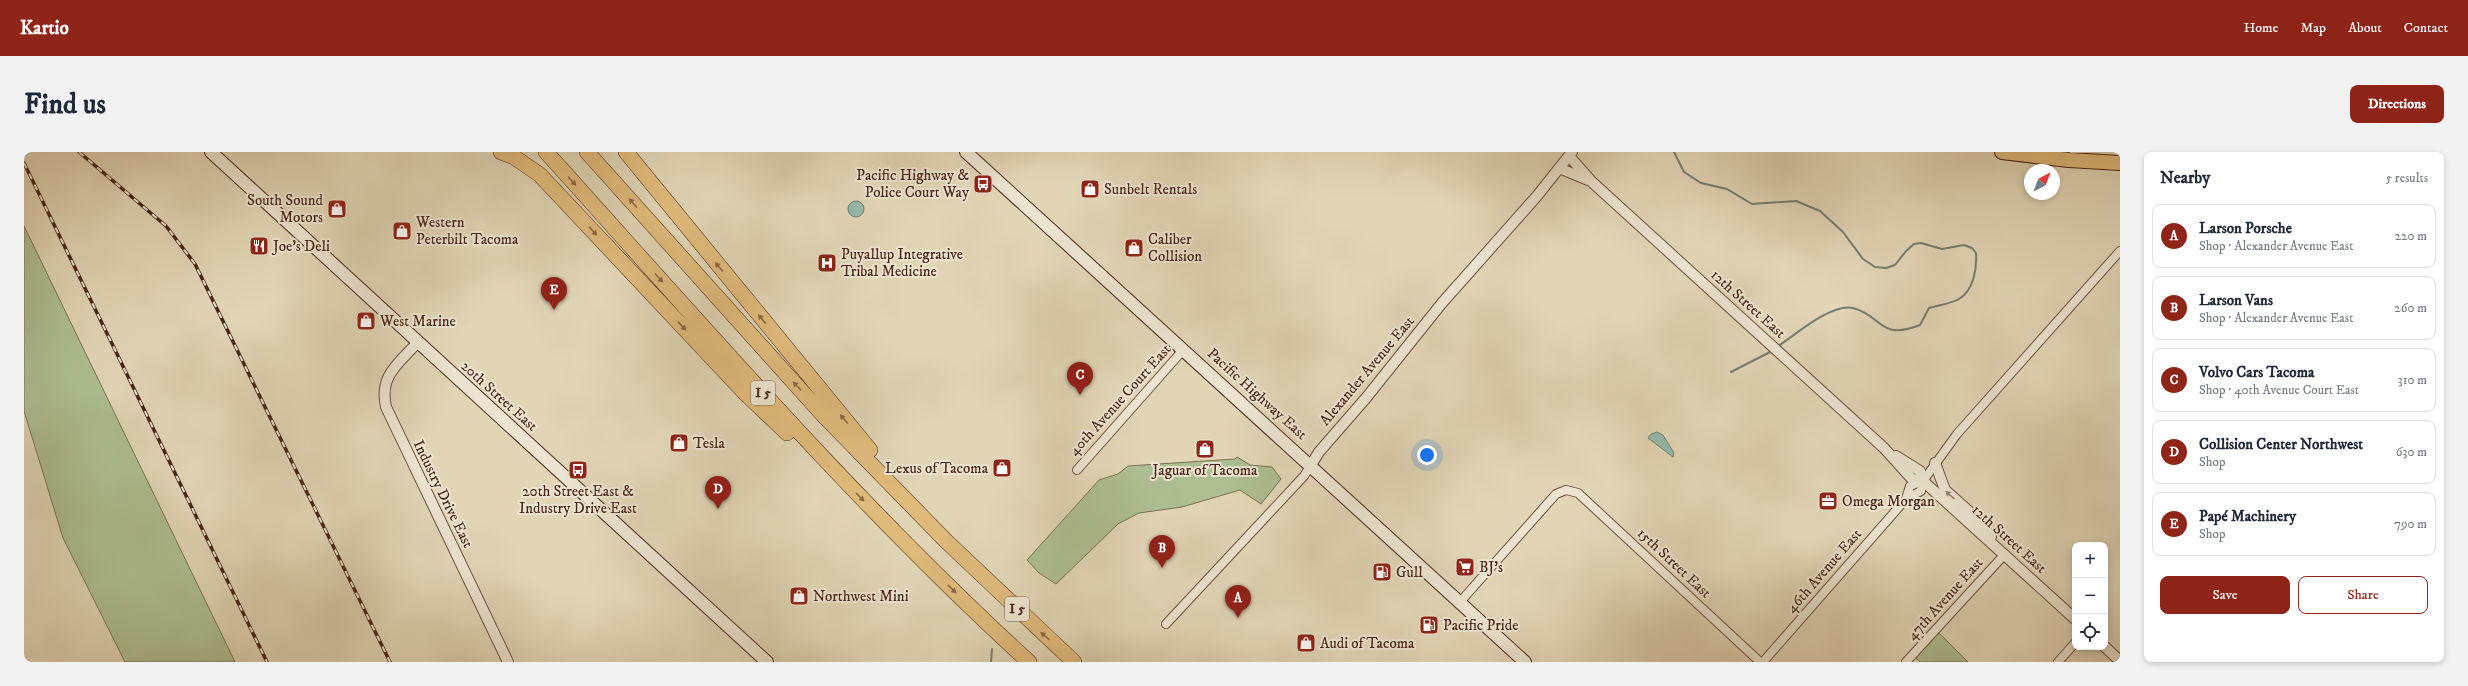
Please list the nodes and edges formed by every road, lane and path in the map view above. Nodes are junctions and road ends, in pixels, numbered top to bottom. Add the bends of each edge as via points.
1 (211, 152) edge
2 (501, 152) edge
3 (546, 152) edge
4 (587, 152) edge
5 (626, 152) edge
6 (966, 152) edge
7 (2002, 152) edge
8 (1570, 154) edge
9 (2120, 163) edge
10 (1559, 168) junction
11 (1592, 182) junction
12 (2120, 251) edge
13 (417, 343) junction
14 (1184, 349) junction
15 (1935, 463) junction
16 (1311, 465) junction
17 (1077, 470) dead end
18 (843, 480) junction
19 (1923, 481) junction
20 (2005, 554) junction
21 (960, 555) junction
22 (1460, 602) junction
23 (2072, 616) edge
24 (1166, 624) dead end
25 (2072, 646) edge
26 (2108, 650) edge
27 (1766, 661) edge
28 (2120, 661) edge
29 (508, 662) edge
30 (767, 662) edge
31 (1029, 662) edge
32 (1074, 662) edge
33 (1525, 662) edge
34 (1906, 662) edge
35 (2058, 662) edge

1 - 13 main road, 20th Street East
2 -> 18 highway via 514,157 540,175 745,393 807,453
3 -> 18 highway, I 5
21 -> 4 highway, I 5 via 823,415
21 -> 5 highway via 834,408
6 - 14 main road, Pacific Highway East
7 - 9 highway
8 - 10 street, Alexander Avenue East
8 - 11 street, 12th Street East
10 - 11 street, 12th Street East
10 - 16 street, Alexander Avenue East via 1442,303
11 - 19 street, 12th Street East via 1884,448 1912,479
12 - 15 street, 46th Avenue East via 1957,434
13 - 29 street, Industry Drive East via 386,379 386,407
13 - 30 main road, 20th Street East
14 - 16 main road, Pacific Highway East
14 - 17 street, 40th Avenue Court East
15 - 19 street, 46th Avenue East
20 -> 15 street via 1981,522 1945,490
16 - 22 main road, Pacific Highway East
16 - 24 street, Alexander Avenue East via 1304,476
18 -> 31 highway, I 5
19 - 20 street, 12th Street East
19 - 27 street, 46th Avenue East via 1921,490 1906,499
20 - 23 street, 12th Street East
20 - 34 street, 47th Avenue East
32 -> 21 highway, I 5
22 - 27 street, 15th Street East via 1556,494 1566,490 1578,493
22 - 33 main road, Pacific Highway East
25 - 35 street
26 - 28 street

